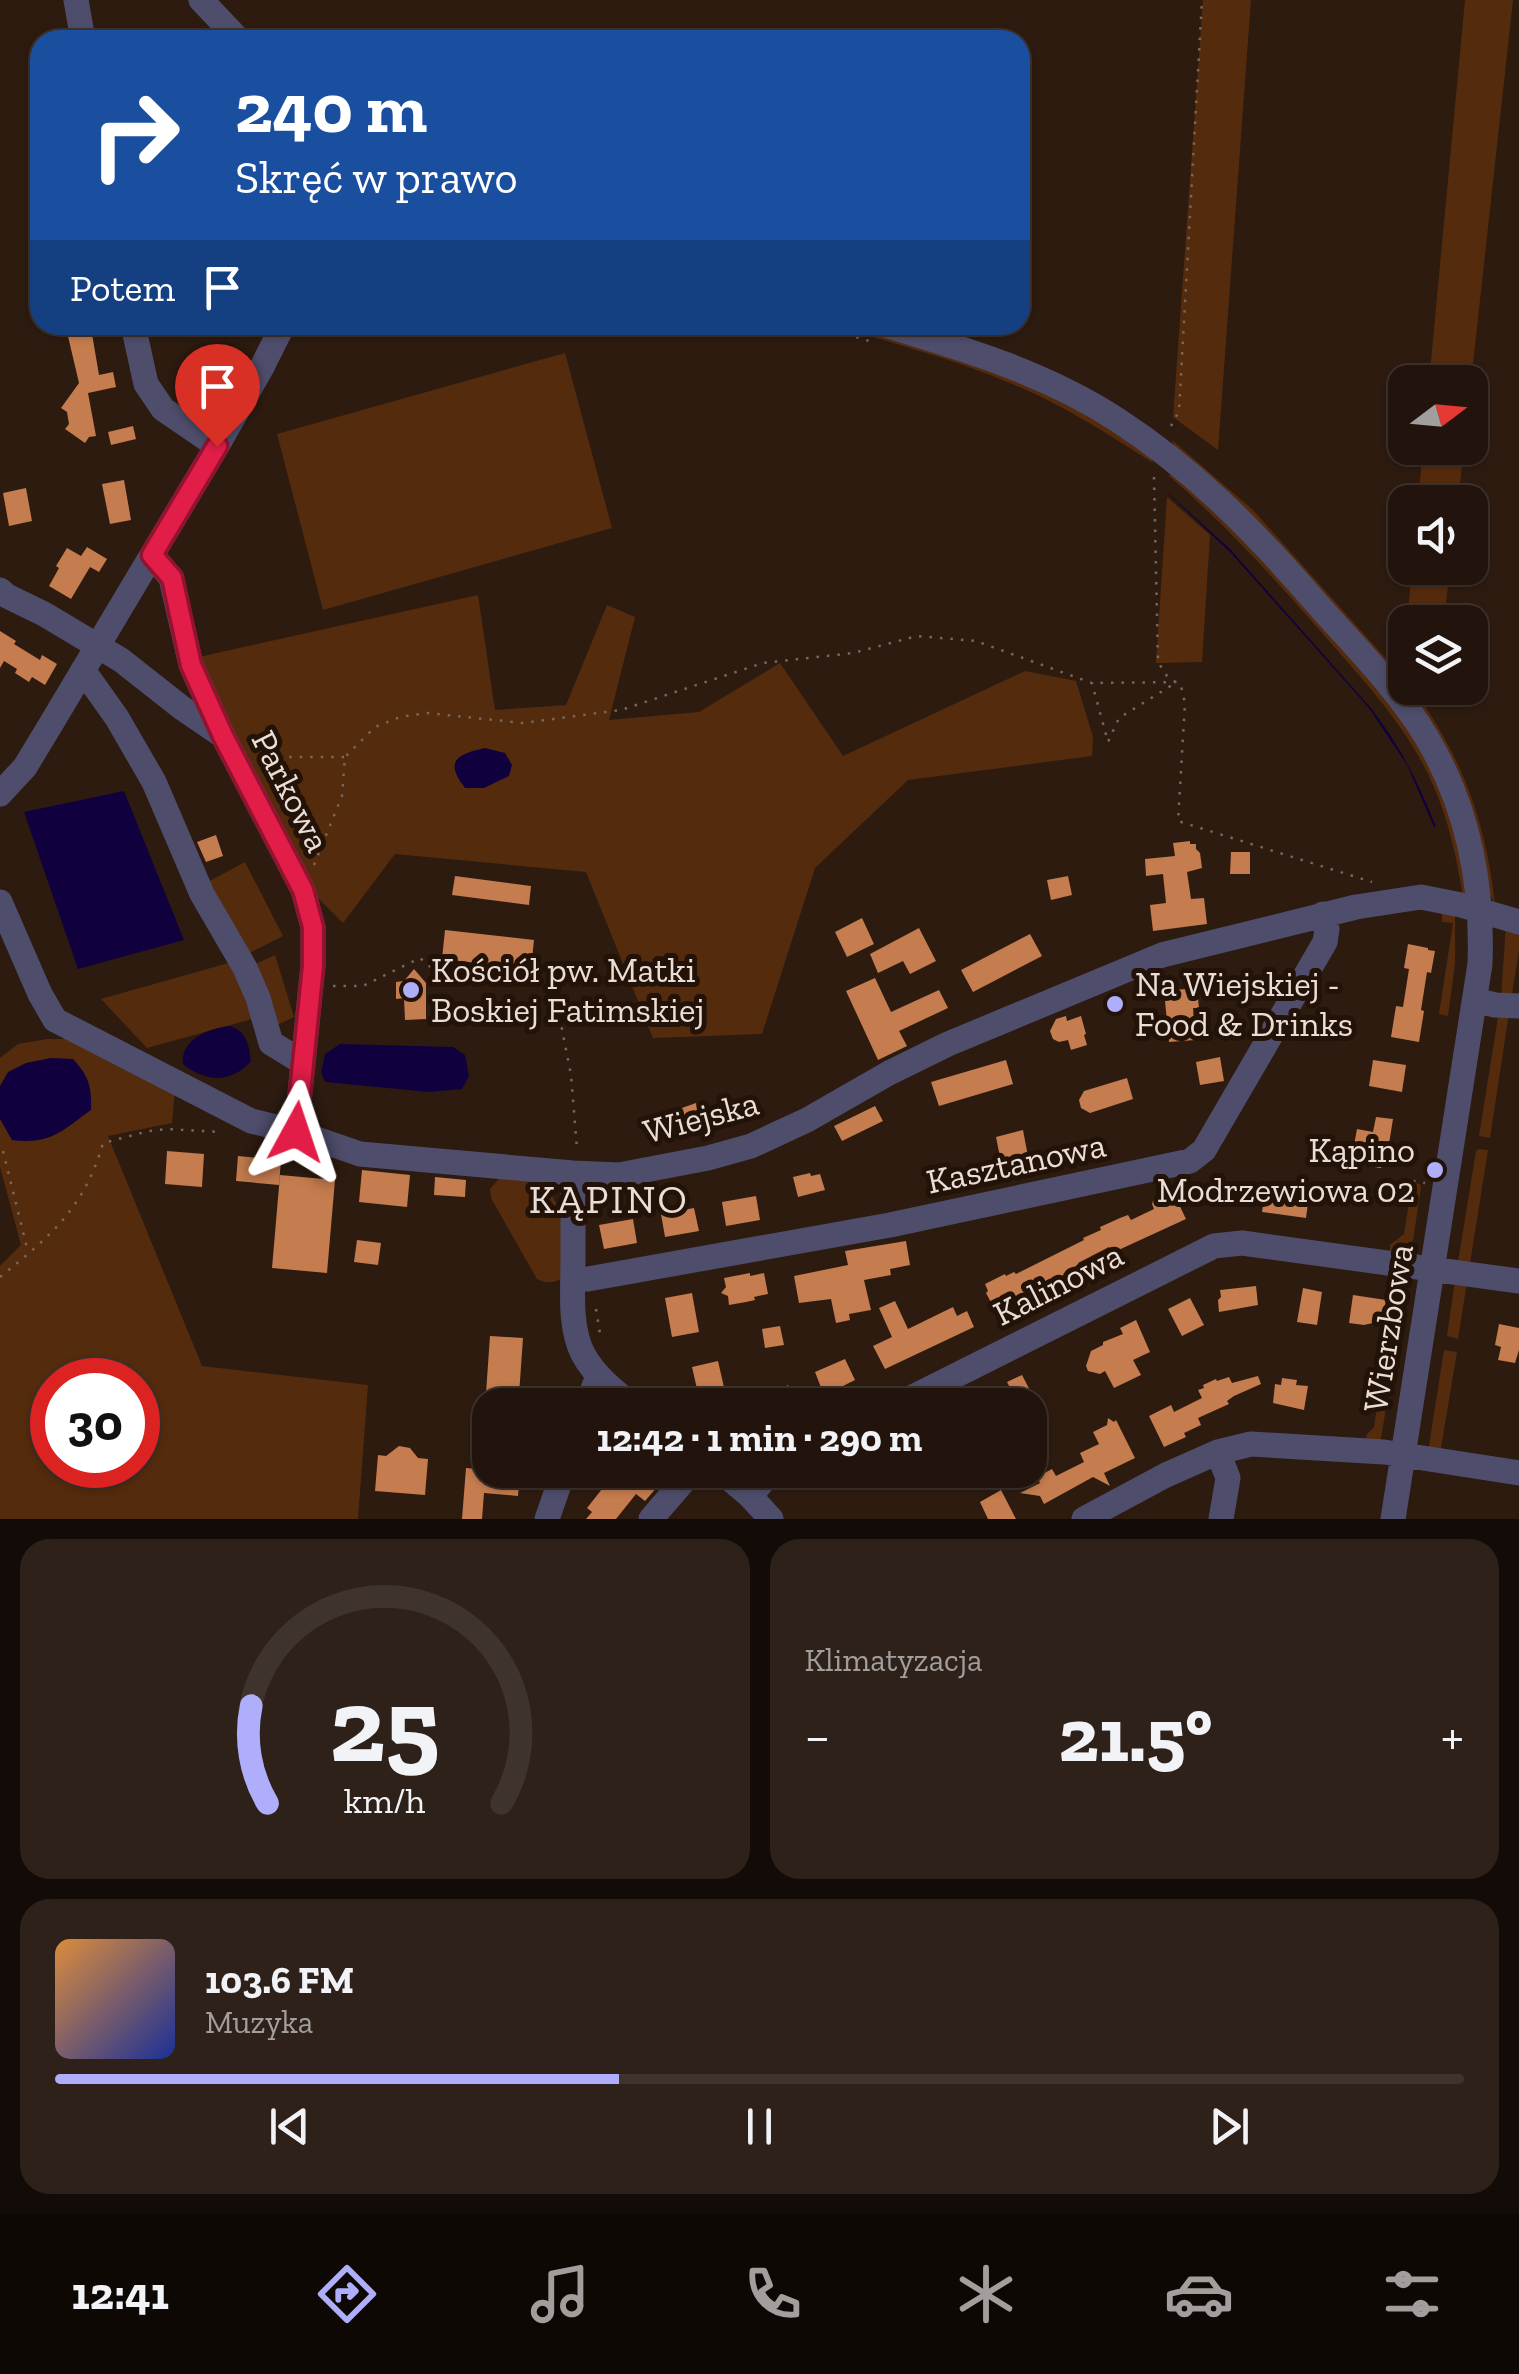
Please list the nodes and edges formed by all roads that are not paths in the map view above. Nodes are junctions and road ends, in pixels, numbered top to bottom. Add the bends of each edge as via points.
1 (76, 0) edge
2 (200, 0) edge
3 (81, 30) edge
4 (229, 30) edge
5 (135, 335) edge
6 (278, 335) edge
7 (885, 335) edge
8 (217, 446) junction
9 (152, 555) junction
10 (0, 590) edge
11 (97, 646) junction
12 (191, 665) junction
13 (83, 670) junction
14 (138, 672) junction
15 (223, 736) junction
16 (0, 794) edge
17 (0, 902) edge
18 (1480, 910) junction
19 (1323, 914) junction
20 (1519, 922) edge
21 (1475, 1000) junction
22 (1519, 1006) edge
23 (302, 1062) junction
24 (296, 1132) junction
25 (573, 1174) junction
26 (1432, 1270) junction
27 (574, 1280) junction
28 (1519, 1281) edge
29 (598, 1376) junction
30 (594, 1388) edge
31 (612, 1388) edge
32 (931, 1388) edge
33 (1218, 1452) junction
34 (1404, 1455) junction
35 (1519, 1473) edge
36 (557, 1488) edge
37 (678, 1488) edge
38 (740, 1488) edge
39 (757, 1488) edge
40 (750, 1496) junction
41 (546, 1519) edge
42 (651, 1519) edge
43 (770, 1519) edge
44 (1084, 1519) edge
45 (1221, 1519) edge
46 (1394, 1519) edge

1 - 3 street
2 - 4 street
5 - 8 street via 146,384 163,409
6 - 8 street
7 - 18 street, Wierzbowa via 1013,366 1114,417 1250,528 1427,738 1463,818
8 - 9 street
9 - 11 street
9 - 12 street, Parkowa via 172,578
10 - 11 street
11 - 13 street
11 - 14 street
12 - 14 street
12 - 15 street, Parkowa
13 - 16 street via 25,767
13 - 23 street via 154,782 202,894 245,968 270,1044
14 - 15 street
15 - 23 street, Parkowa via 303,890 313,927
17 - 24 street, Wiejska via 55,1020 251,1121
18 - 19 street, Wiejska via 1420,897
18 - 20 street, Wiejska
18 - 21 street, Wierzbowa
19 - 25 street, Wiejska via 1162,955 948,1044 751,1146 619,1175
19 - 27 street, Kasztanowa via 1325,942 1204,1150 1190,1161 890,1225
21 - 22 street
21 - 26 street, Wierzbowa
23 - 24 street, Parkowa
24 - 25 street, Wiejska via 360,1154
25 - 27 street
26 - 28 street, Kalinowa
26 - 32 street, Kalinowa via 1242,1243 1214,1246
26 - 34 street, Wierzbowa
27 - 29 street via 578,1340
29 - 30 street
29 - 31 street
33 - 34 street via 1252,1444
33 - 44 street
33 - 45 street via 1228,1478
34 - 35 street
34 - 46 street, Wierzbowa
36 - 41 street
37 - 42 street
38 - 40 street
39 - 40 street
40 - 43 street

